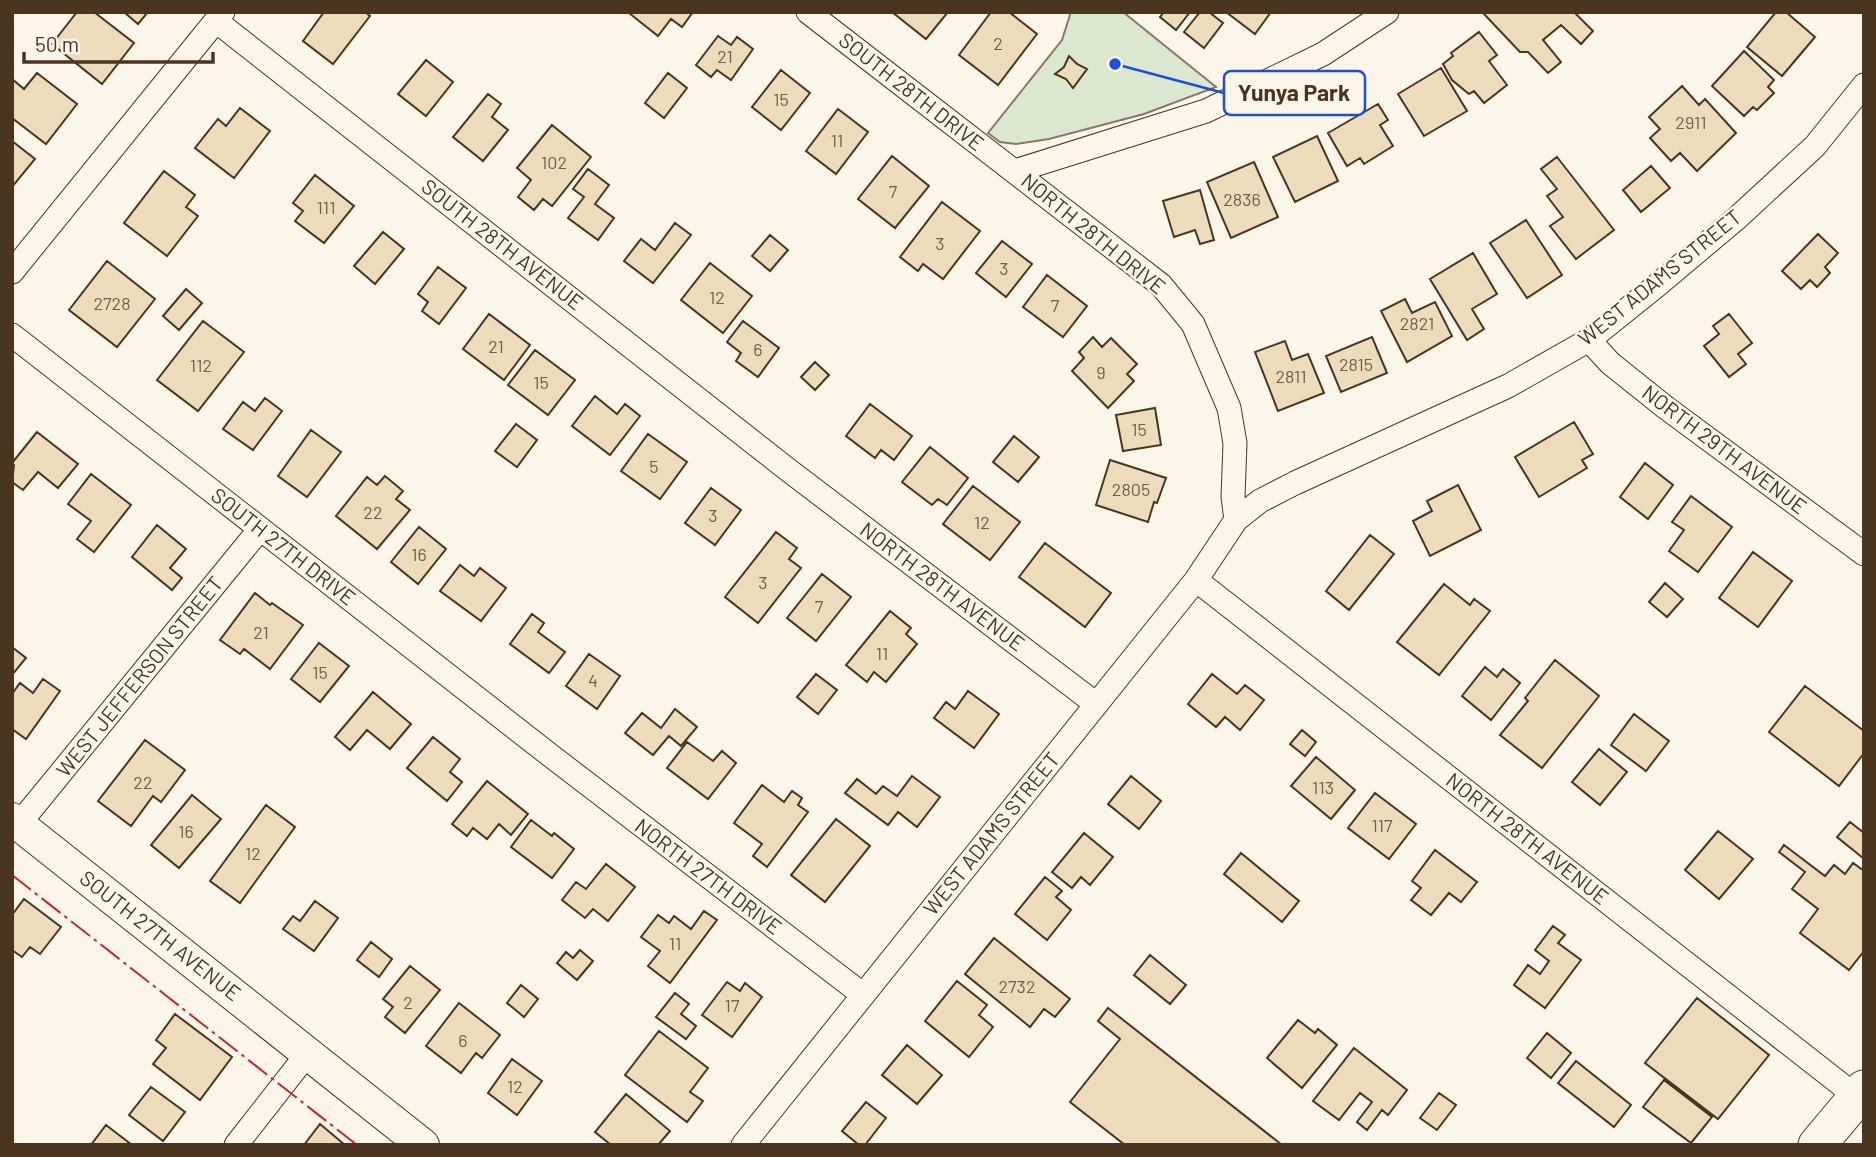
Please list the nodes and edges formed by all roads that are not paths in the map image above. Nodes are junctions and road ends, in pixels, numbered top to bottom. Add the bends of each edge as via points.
1 (808, 12) edge
2 (1387, 12) edge
3 (220, 17) edge
4 (1864, 85) edge
5 (1015, 172) junction
6 (12, 272) edge
7 (12, 335) edge
8 (1589, 340) junction
9 (788, 469) joint
10 (1236, 520) junction
11 (260, 529) junction
12 (1864, 554) edge
13 (1196, 580) junction
14 (1096, 704) junction
15 (555, 759) joint
16 (16, 821) edge
17 (862, 994) junction
18 (307, 1053) junction
19 (1860, 1093) edge
20 (236, 1145) edge
21 (423, 1145) edge
22 (743, 1145) edge
23 (1818, 1145) edge

1 - 5 street, SOUTH 28TH DRIVE
2 - 5 street via 1323,54 1206,111
3 - 6 street
3 - 9 street, SOUTH 28TH AVENUE
4 - 8 street, WEST ADAMS STREET via 1815,146
5 - 10 street, NORTH 28TH DRIVE via 1161,285 1193,324 1229,408 1235,443
7 - 11 street, SOUTH 27TH DRIVE
8 - 10 street, WEST ADAMS STREET via 1508,386 1295,483
8 - 12 street, NORTH 29TH AVENUE via 1665,407
9 - 14 street, NORTH 28TH AVENUE
10 - 13 street, WEST ADAMS STREET
11 - 15 street, SOUTH 27TH DRIVE
11 - 16 street, WEST JEFFERSON STREET
13 - 14 street, WEST ADAMS STREET
13 - 19 street, NORTH 28TH AVENUE
14 - 17 street, WEST ADAMS STREET
15 - 17 street, NORTH 27TH DRIVE
16 - 18 main road, SOUTH 27TH AVENUE
17 - 22 street, WEST ADAMS STREET
18 - 20 street
18 - 21 main road, SOUTH 27TH AVENUE
19 - 23 main road

